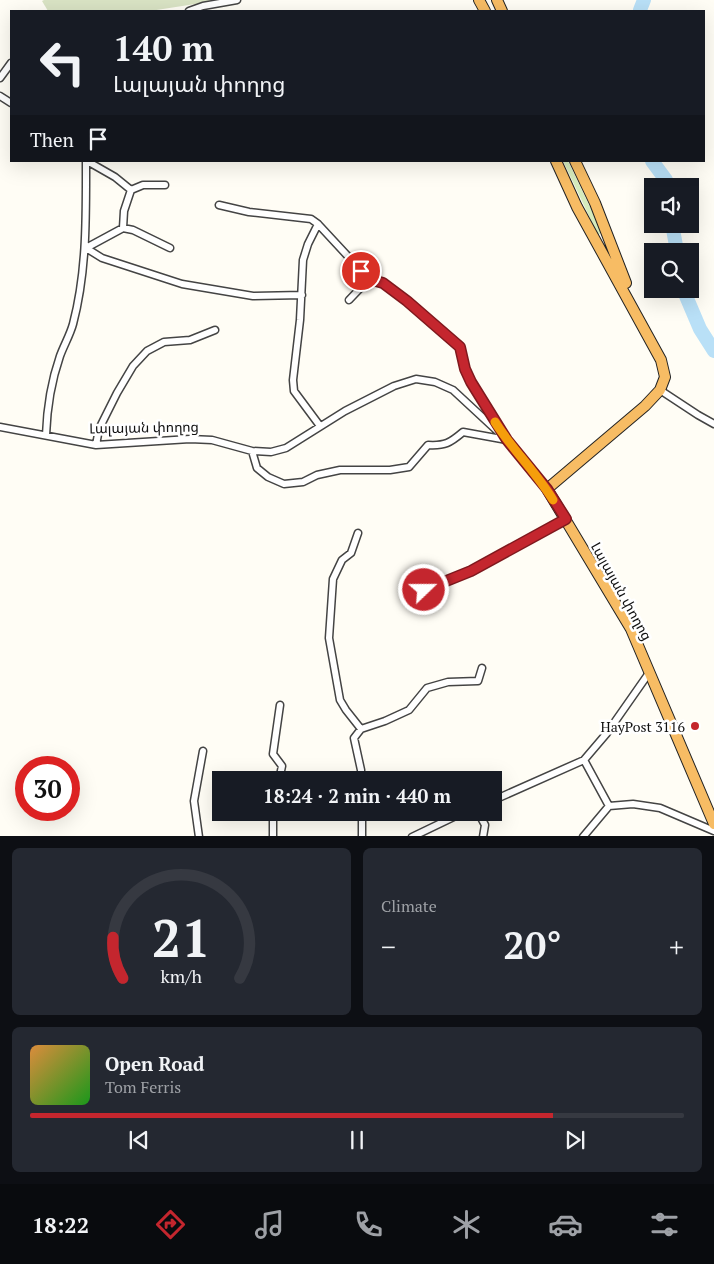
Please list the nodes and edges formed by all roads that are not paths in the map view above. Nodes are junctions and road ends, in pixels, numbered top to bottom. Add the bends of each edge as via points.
1 (237, 0) edge
2 (192, 10) edge
3 (10, 64) edge
4 (0, 78) edge
5 (86, 162) edge
6 (88, 162) edge
7 (556, 162) edge
8 (575, 162) edge
9 (165, 185) dead end
10 (131, 190) junction
11 (219, 205) dead end
12 (318, 224) junction
13 (123, 228) junction
14 (86, 248) junction
15 (170, 248) dead end
16 (369, 279) junction
17 (302, 295) junction
18 (348, 300) dead end
19 (639, 319) junction
20 (215, 330) dead end
21 (660, 390) junction
22 (714, 424) edge
23 (0, 426) edge
24 (320, 426) junction
25 (46, 434) junction
26 (507, 440) junction
27 (96, 445) junction
28 (252, 451) junction
29 (547, 489) junction
30 (566, 519) junction
31 (358, 533) dead end
32 (424, 590) dead end
33 (482, 668) dead end
34 (649, 673) junction
35 (280, 705) dead end
36 (361, 729) junction
37 (203, 751) dead end
38 (584, 760) junction
39 (281, 771) edge
40 (361, 771) edge
41 (502, 796) edge
42 (609, 806) junction
43 (273, 821) edge
44 (362, 821) edge
45 (444, 821) edge
46 (483, 821) edge
47 (714, 824) edge
48 (714, 831) edge
49 (200, 836) edge
50 (273, 836) edge
51 (362, 836) edge
52 (412, 836) edge
53 (483, 836) edge
54 (583, 836) edge

1 - 2 street
3 - 4 street
5 - 14 street
6 - 10 street
7 - 19 highway
8 - 19 highway via 595,203
9 - 10 street via 138,186
10 - 13 street via 124,211
11 - 12 street via 311,219
12 - 16 street, Լալայան փողոց
12 - 17 street via 303,260
13 - 14 street
13 - 15 street
14 - 17 street via 102,258 182,284 252,296
14 - 25 street via 72,325 49,394
16 - 18 street
16 - 26 street, Լալայան փողոց via 383,283 460,347 471,382
17 - 24 street via 294,391
19 - 21 highway via 661,360 665,377
20 - 27 street via 190,340 164,342 147,351 133,366 117,393 99,429
21 - 22 street
21 - 29 highway
23 - 25 street, Լալայան փողոց
24 - 26 street, Լալայան փողոց via 394,386 416,379 435,382 453,390
24 - 28 street, Լալայան փողոց via 286,448 271,452
25 - 27 street, Լալայան փողոց
26 - 28 street via 463,432 443,446 428,445 409,467 340,470 284,484 258,468
26 - 29 street, Լալայան փողոց
27 - 28 street, Լալայան փողոց via 190,438 212,440
29 - 30 highway, Լալայան փողոց
30 - 32 street via 471,571
30 - 34 highway, Լալայան փողոց via 631,629
31 - 36 street via 351,553 342,560 333,579 329,638 340,700
33 - 36 street via 478,681 448,682 427,688 409,710
34 - 38 street
34 - 47 highway, Լալայան փողոց
35 - 39 street via 273,754 282,766
36 - 40 street via 354,738
37 - 49 street via 194,801
38 - 41 street
38 - 42 street
42 - 48 street via 632,804 660,808
42 - 54 street
43 - 50 street
44 - 51 street
45 - 52 street
46 - 53 street

